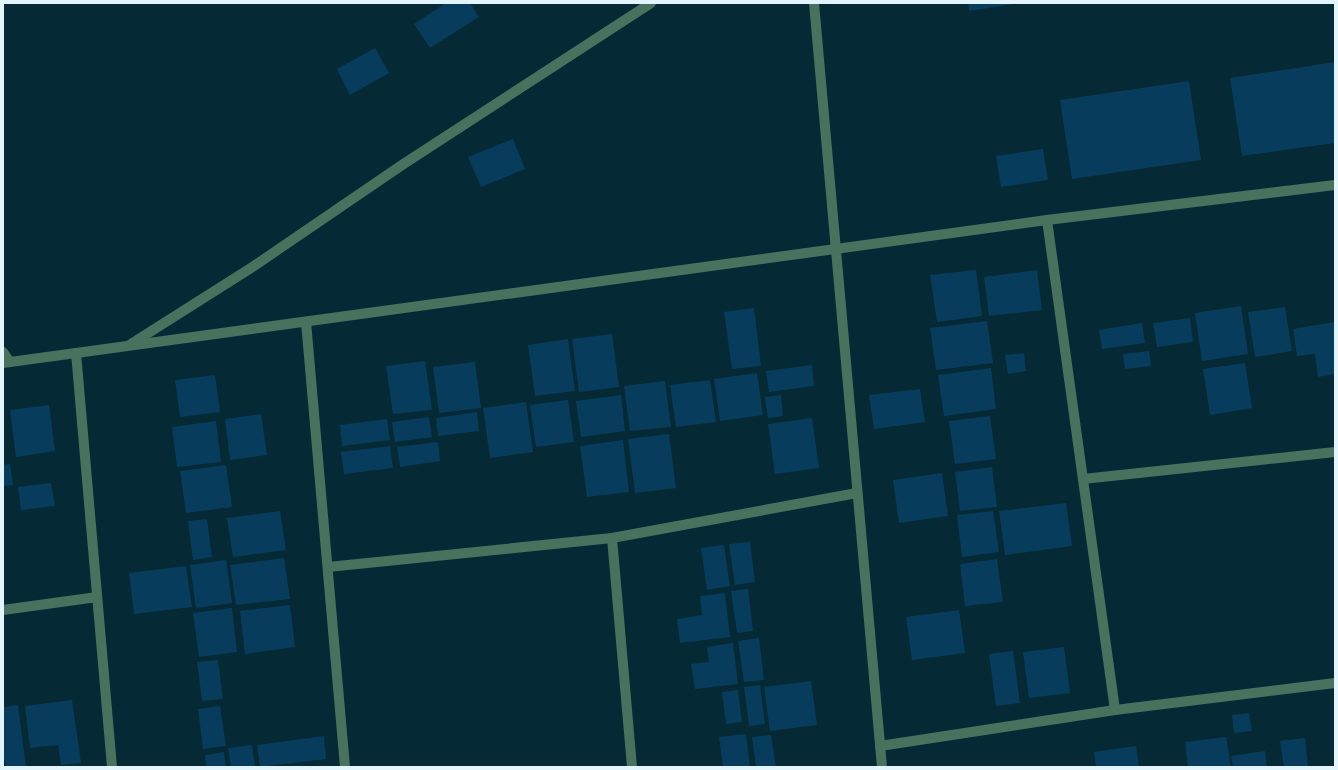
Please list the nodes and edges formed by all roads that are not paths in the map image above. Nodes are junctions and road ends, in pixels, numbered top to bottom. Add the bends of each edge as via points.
1 (650, 3) edge
2 (814, 3) edge
3 (1335, 185) edge
4 (1047, 220) junction
5 (836, 249) junction
6 (306, 322) junction
7 (128, 346) junction
8 (3, 352) edge
9 (76, 353) junction
10 (6, 363) edge
11 (1335, 452) edge
12 (1083, 479) junction
13 (857, 494) junction
14 (612, 538) junction
15 (328, 567) junction
16 (97, 597) junction
17 (3, 610) edge
18 (1335, 683) edge
19 (1115, 710) junction
20 (880, 746) junction
21 (112, 767) edge
22 (345, 767) edge
23 (632, 767) edge
24 (882, 767) edge

1 - 7 street via 402,164 254,266
2 - 5 street
3 - 4 street
4 - 5 street
4 - 12 street
5 - 6 street
5 - 13 street
6 - 7 street
6 - 15 street
7 - 9 street
8 - 10 street
9 - 10 street
9 - 16 street
11 - 12 street
12 - 19 street
13 - 14 street
13 - 20 street
14 - 15 street
14 - 23 street
15 - 22 street
16 - 17 street
16 - 21 street
18 - 19 street
19 - 20 street
20 - 24 street

